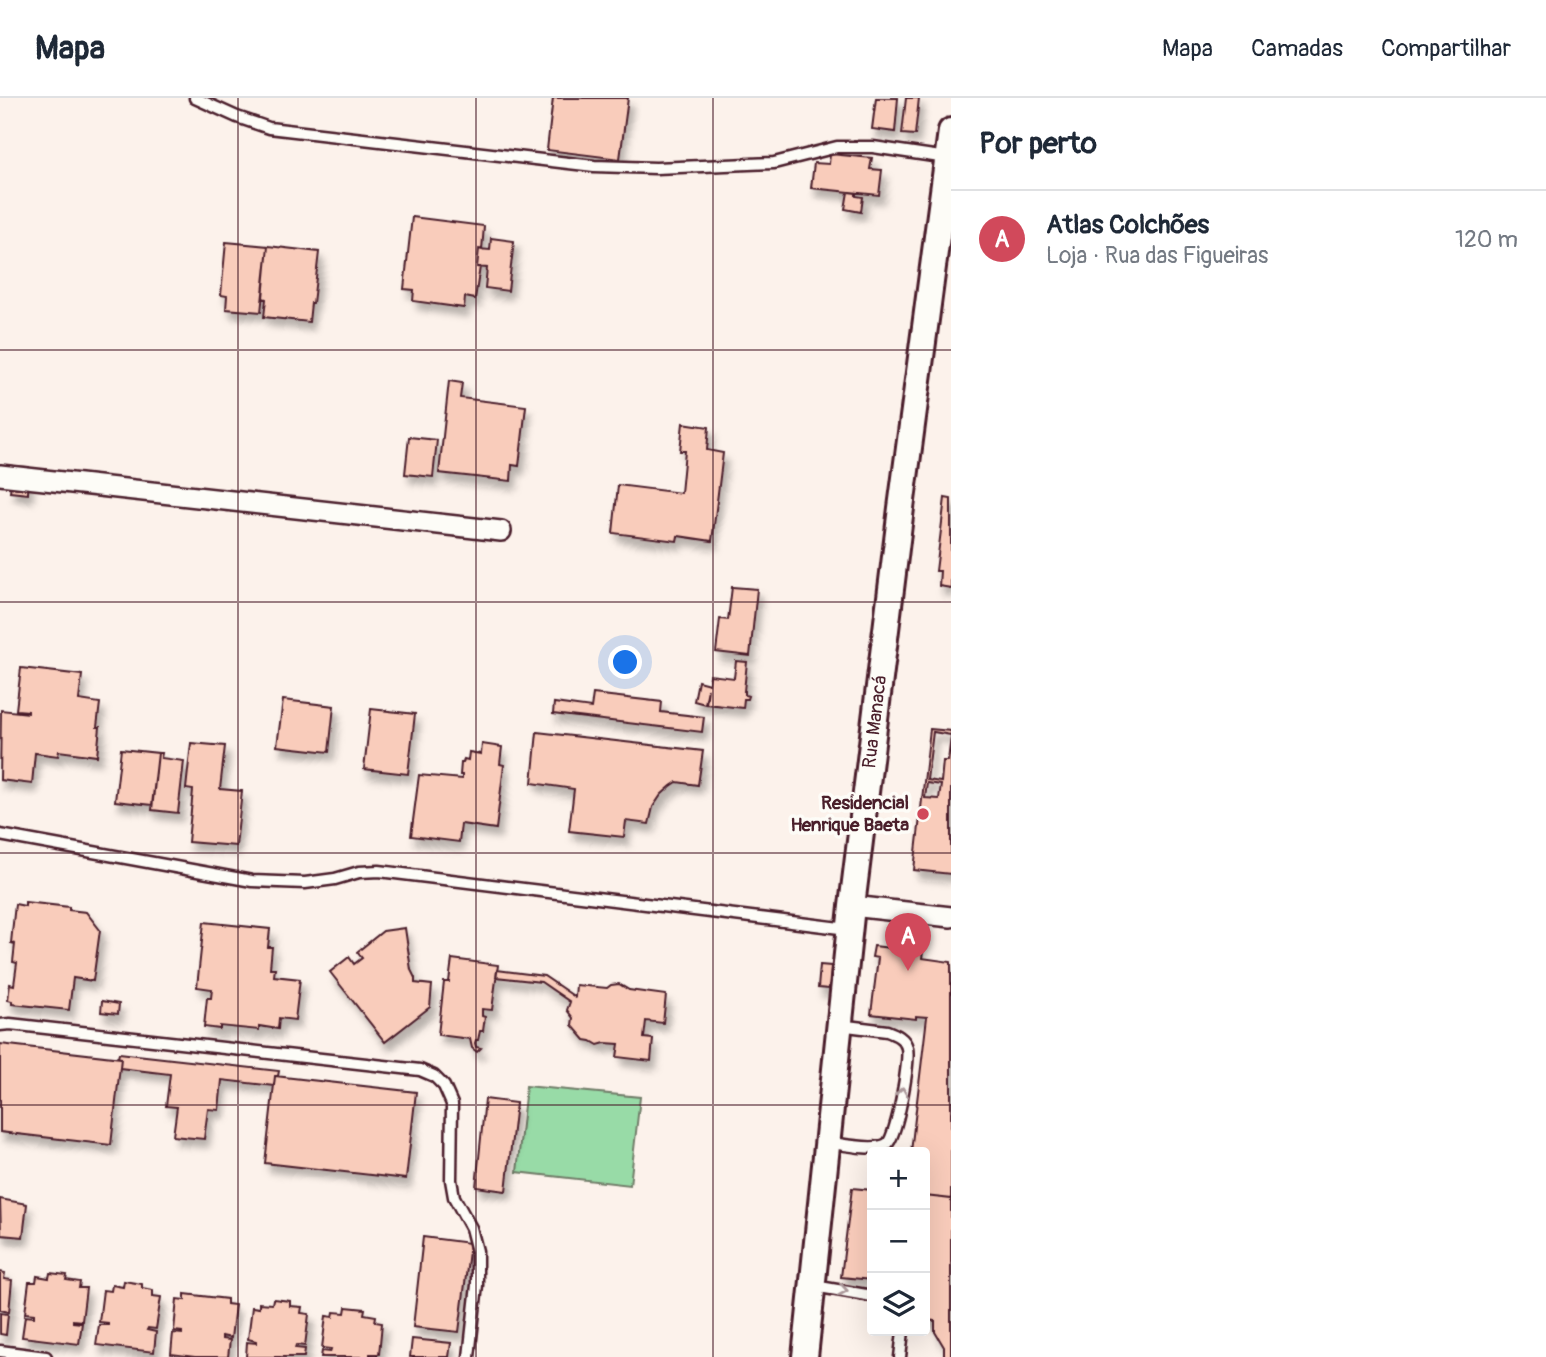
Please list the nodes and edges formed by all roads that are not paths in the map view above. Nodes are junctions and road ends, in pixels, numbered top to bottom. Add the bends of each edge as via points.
1 (195, 98) edge
2 (951, 131) edge
3 (948, 158) junction
4 (0, 475) edge
5 (501, 531) dead end
6 (0, 835) edge
7 (850, 917) junction
8 (951, 917) edge
9 (0, 1025) edge
10 (838, 1025) junction
11 (827, 1142) junction
12 (813, 1286) junction
13 (867, 1295) edge
14 (903, 1336) edge
15 (0, 1351) edge
16 (46, 1357) edge
17 (469, 1357) edge
18 (805, 1357) edge
19 (900, 1357) edge

1 - 3 lane via 269,128 594,166 774,163 837,148
2 - 3 street, Rua Manacá
3 - 7 street, Rua Manacá
4 - 5 street
6 - 7 lane via 253,881 305,883 379,871
7 - 8 street
7 - 10 street, Rua Manacá
9 - 17 lane via 420,1070 434,1076 452,1104 454,1196 477,1251
10 - 11 street, Rua Manacá
11 -> 10 lane via 874,1148 887,1143 899,1115 907,1058 907,1047 894,1034
11 - 12 street, Rua Manacá
12 -> 13 lane
12 - 18 street, Rua Manacá
14 - 19 lane
15 - 16 lane

